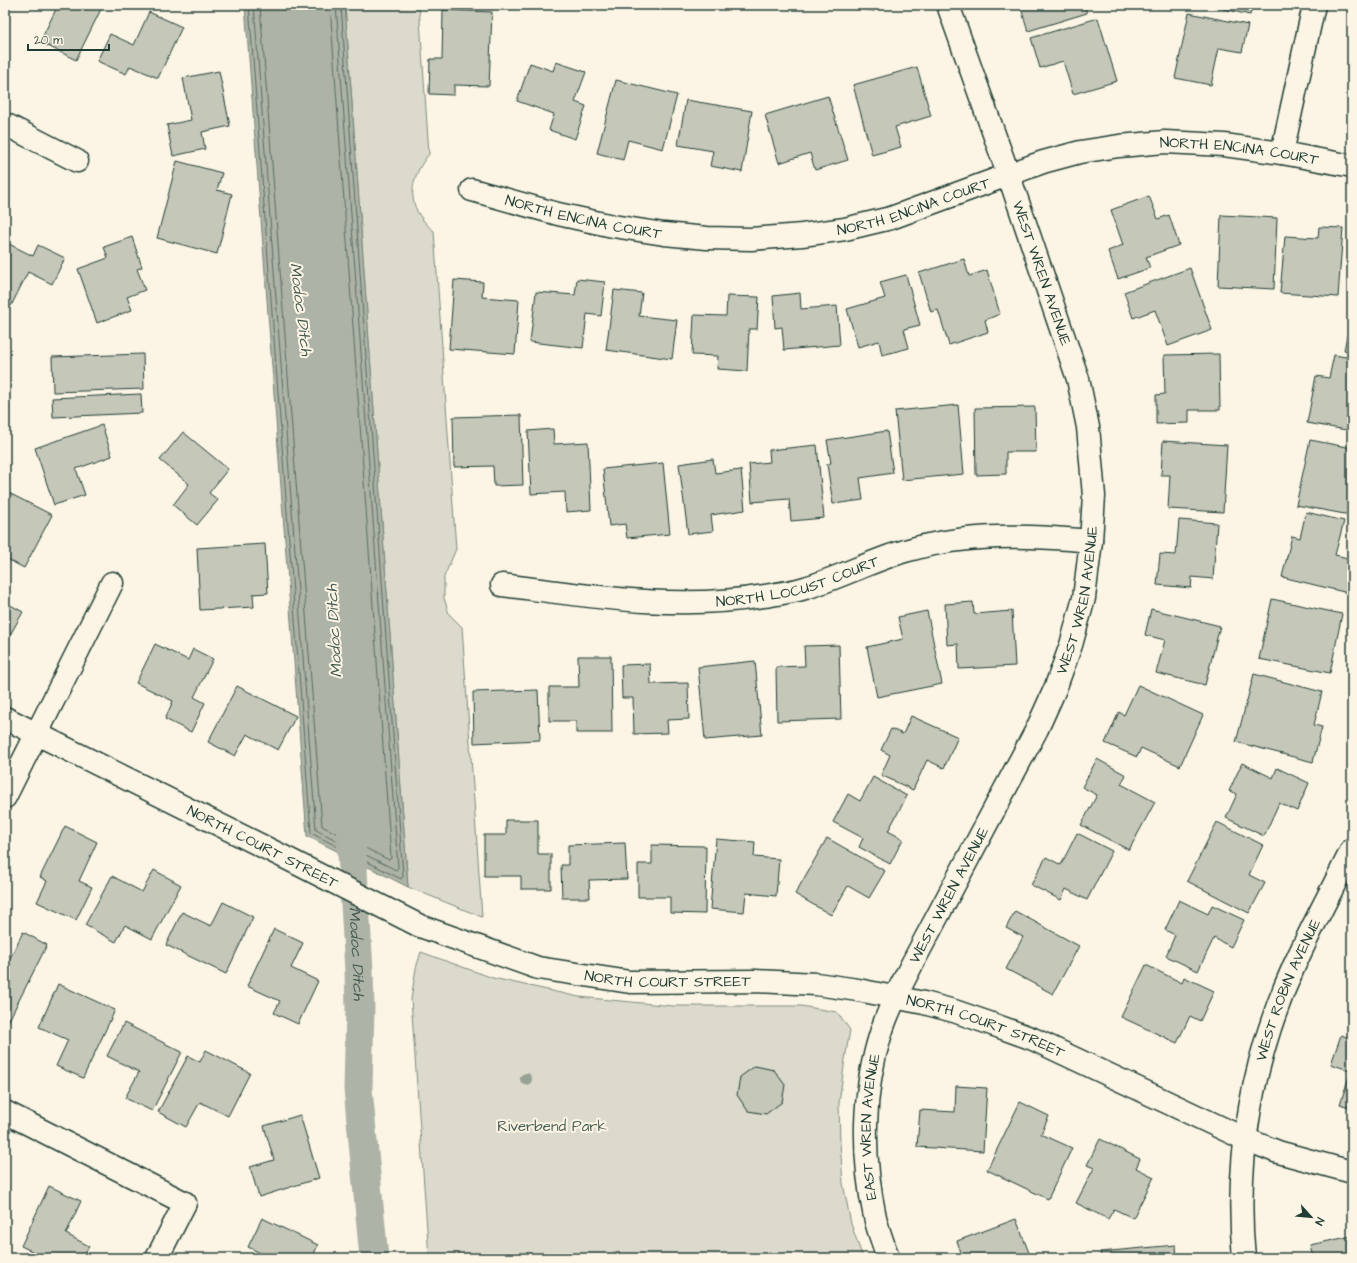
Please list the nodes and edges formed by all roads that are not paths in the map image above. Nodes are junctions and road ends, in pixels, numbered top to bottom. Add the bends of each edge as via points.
1 (948, 5) edge
2 (1314, 5) edge
3 (5, 124) edge
4 (1282, 153) junction
5 (77, 161) dead end
6 (1352, 166) edge
7 (1009, 176) junction
8 (472, 190) dead end
9 (1091, 541) junction
10 (112, 582) dead end
11 (502, 585) dead end
12 (5, 718) edge
13 (37, 734) junction
14 (5, 797) edge
15 (1352, 849) edge
16 (896, 997) junction
17 (5, 1112) edge
18 (1245, 1139) junction
19 (1352, 1172) edge
20 (157, 1258) edge
21 (888, 1258) edge
22 (1244, 1258) edge

1 - 7 street, WEST WREN AVENUE
2 - 4 street
3 - 5 street
4 - 6 street, NORTH ENCINA COURT
4 - 7 street, NORTH ENCINA COURT via 1224,145 1165,142 1080,152 1043,162
7 - 8 street, NORTH ENCINA COURT via 891,218 802,235 752,239 664,234 614,226 558,214
7 - 9 street, WEST WREN AVENUE via 1078,379 1088,427 1094,496
9 - 11 street, NORTH LOCUST COURT via 1019,536 943,542 905,551 805,588 722,602 643,602
9 - 16 street, WEST WREN AVENUE via 1084,598 1055,689 1037,729
10 - 13 street
12 - 13 street, NORTH COURT STREET
13 - 14 street
13 - 16 street, NORTH COURT STREET via 420,926 538,968 630,982 755,981 816,984
15 - 18 street, WEST ROBIN AVENUE via 1294,966 1279,1004 1252,1095
16 - 18 street, NORTH COURT STREET via 954,1011 1033,1040
16 - 21 street, EAST WREN AVENUE via 881,1032 872,1066 866,1140 868,1180 875,1219
17 - 20 street via 186,1203
18 - 19 street, NORTH COURT STREET via 1278,1152
18 - 22 street, WEST ROBIN AVENUE via 1242,1189

